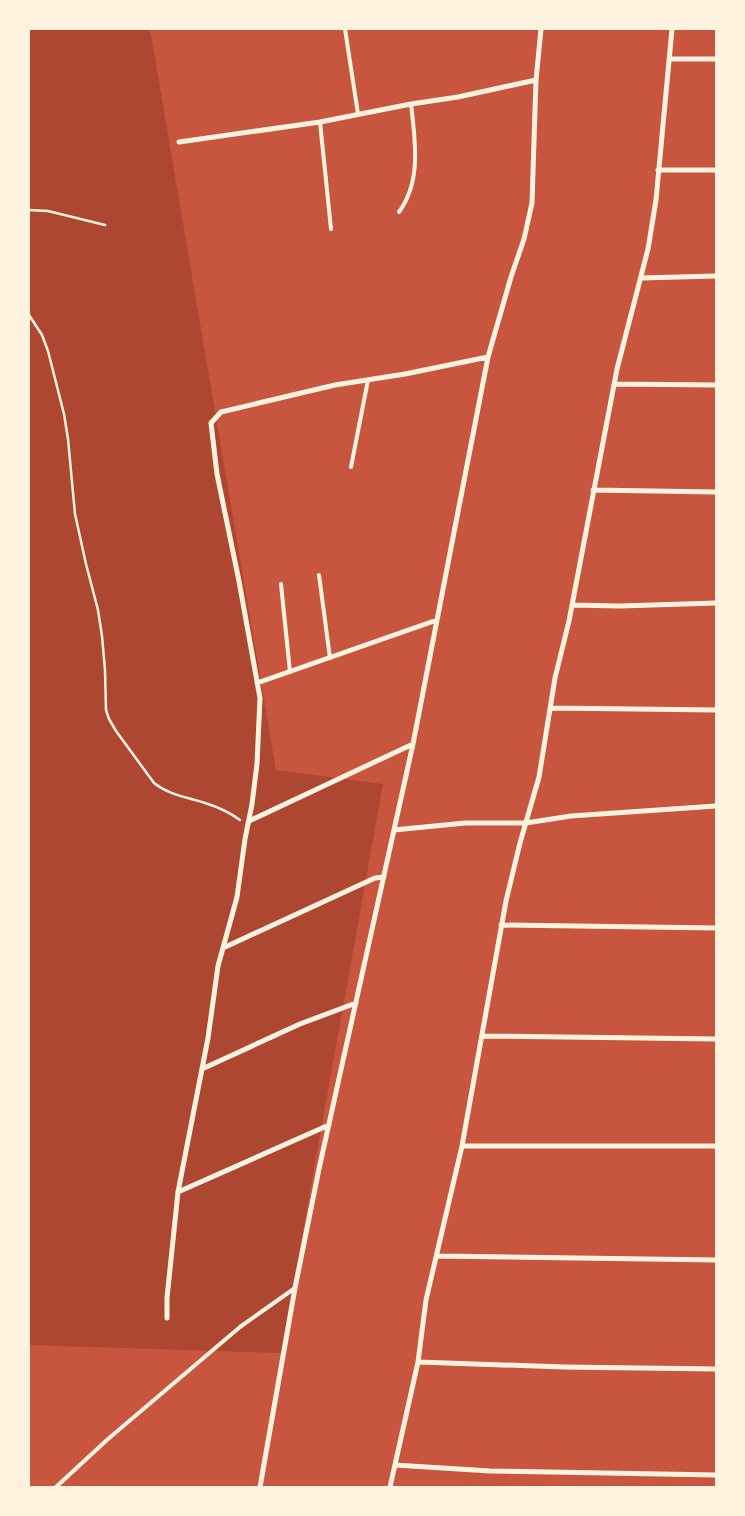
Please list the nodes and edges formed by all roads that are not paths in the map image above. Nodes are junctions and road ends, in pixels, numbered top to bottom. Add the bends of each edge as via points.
1 (345, 29) edge
2 (541, 29) edge
3 (672, 29) edge
4 (669, 59) junction
5 (716, 59) edge
6 (536, 80) junction
7 (411, 104) junction
8 (358, 114) junction
9 (320, 122) junction
10 (179, 142) dead end
11 (658, 170) junction
12 (716, 170) edge
13 (399, 212) dead end
14 (331, 229) dead end
15 (716, 276) edge
16 (642, 278) junction
17 (488, 357) junction
18 (368, 380) junction
19 (615, 384) junction
20 (716, 385) edge
21 (351, 467) dead end
22 (594, 490) junction
23 (716, 492) edge
24 (319, 575) dead end
25 (281, 584) dead end
26 (716, 603) edge
27 (572, 605) junction
28 (437, 620) junction
29 (330, 658) junction
30 (290, 672) junction
31 (258, 683) junction
32 (550, 708) junction
33 (716, 710) edge
34 (413, 744) junction
35 (716, 806) edge
36 (249, 821) junction
37 (526, 823) junction
38 (394, 830) junction
39 (384, 877) junction
40 (501, 926) junction
41 (716, 928) edge
42 (223, 948) junction
43 (356, 1003) junction
44 (482, 1036) junction
45 (716, 1040) edge
46 (202, 1069) junction
47 (329, 1125) junction
48 (462, 1146) junction
49 (716, 1146) edge
50 (178, 1192) junction
51 (437, 1256) junction
52 (716, 1260) edge
53 (295, 1288) junction
54 (167, 1318) dead end
55 (418, 1362) junction
56 (716, 1369) edge
57 (395, 1466) junction
58 (716, 1475) edge
59 (56, 1487) edge
60 (260, 1487) edge
61 (390, 1487) edge

1 - 8 lane
2 - 6 street
3 - 4 street
4 - 5 street
4 - 11 street
6 - 7 street
6 - 17 street via 532,204
7 - 8 street
7 - 13 lane via 415,170 405,204
8 - 9 street
9 - 10 street
9 - 14 lane
11 - 12 street
11 - 16 street via 653,224
15 - 16 street
16 - 19 street
17 - 18 street
17 - 28 street
18 - 21 lane
18 - 31 street via 222,412 211,423
19 - 20 street
19 - 22 street
22 - 23 street
22 - 27 street
24 - 29 lane
25 - 30 lane
26 - 27 street
27 - 32 street
28 - 29 street
28 - 34 street
29 - 30 street
30 - 31 street
31 - 36 street via 257,764
32 - 33 street
32 - 37 street via 544,755
34 - 36 street
34 - 38 street
35 - 37 street via 571,816
36 - 42 street via 237,897
37 - 38 street via 466,823
37 - 40 street
38 - 39 street
39 - 42 street via 375,878
39 - 43 street
40 - 41 street
40 - 44 street
42 - 46 street
43 - 46 street via 300,1024
43 - 47 street
44 - 45 street
44 - 48 street
46 - 50 street
47 - 50 street
47 - 53 street
48 - 49 street
48 - 51 street
50 - 54 street
51 - 52 street
51 - 55 street via 426,1300
53 - 59 lane via 240,1327
53 - 60 street
55 - 56 street
55 - 57 street
57 - 58 street
57 - 61 street

